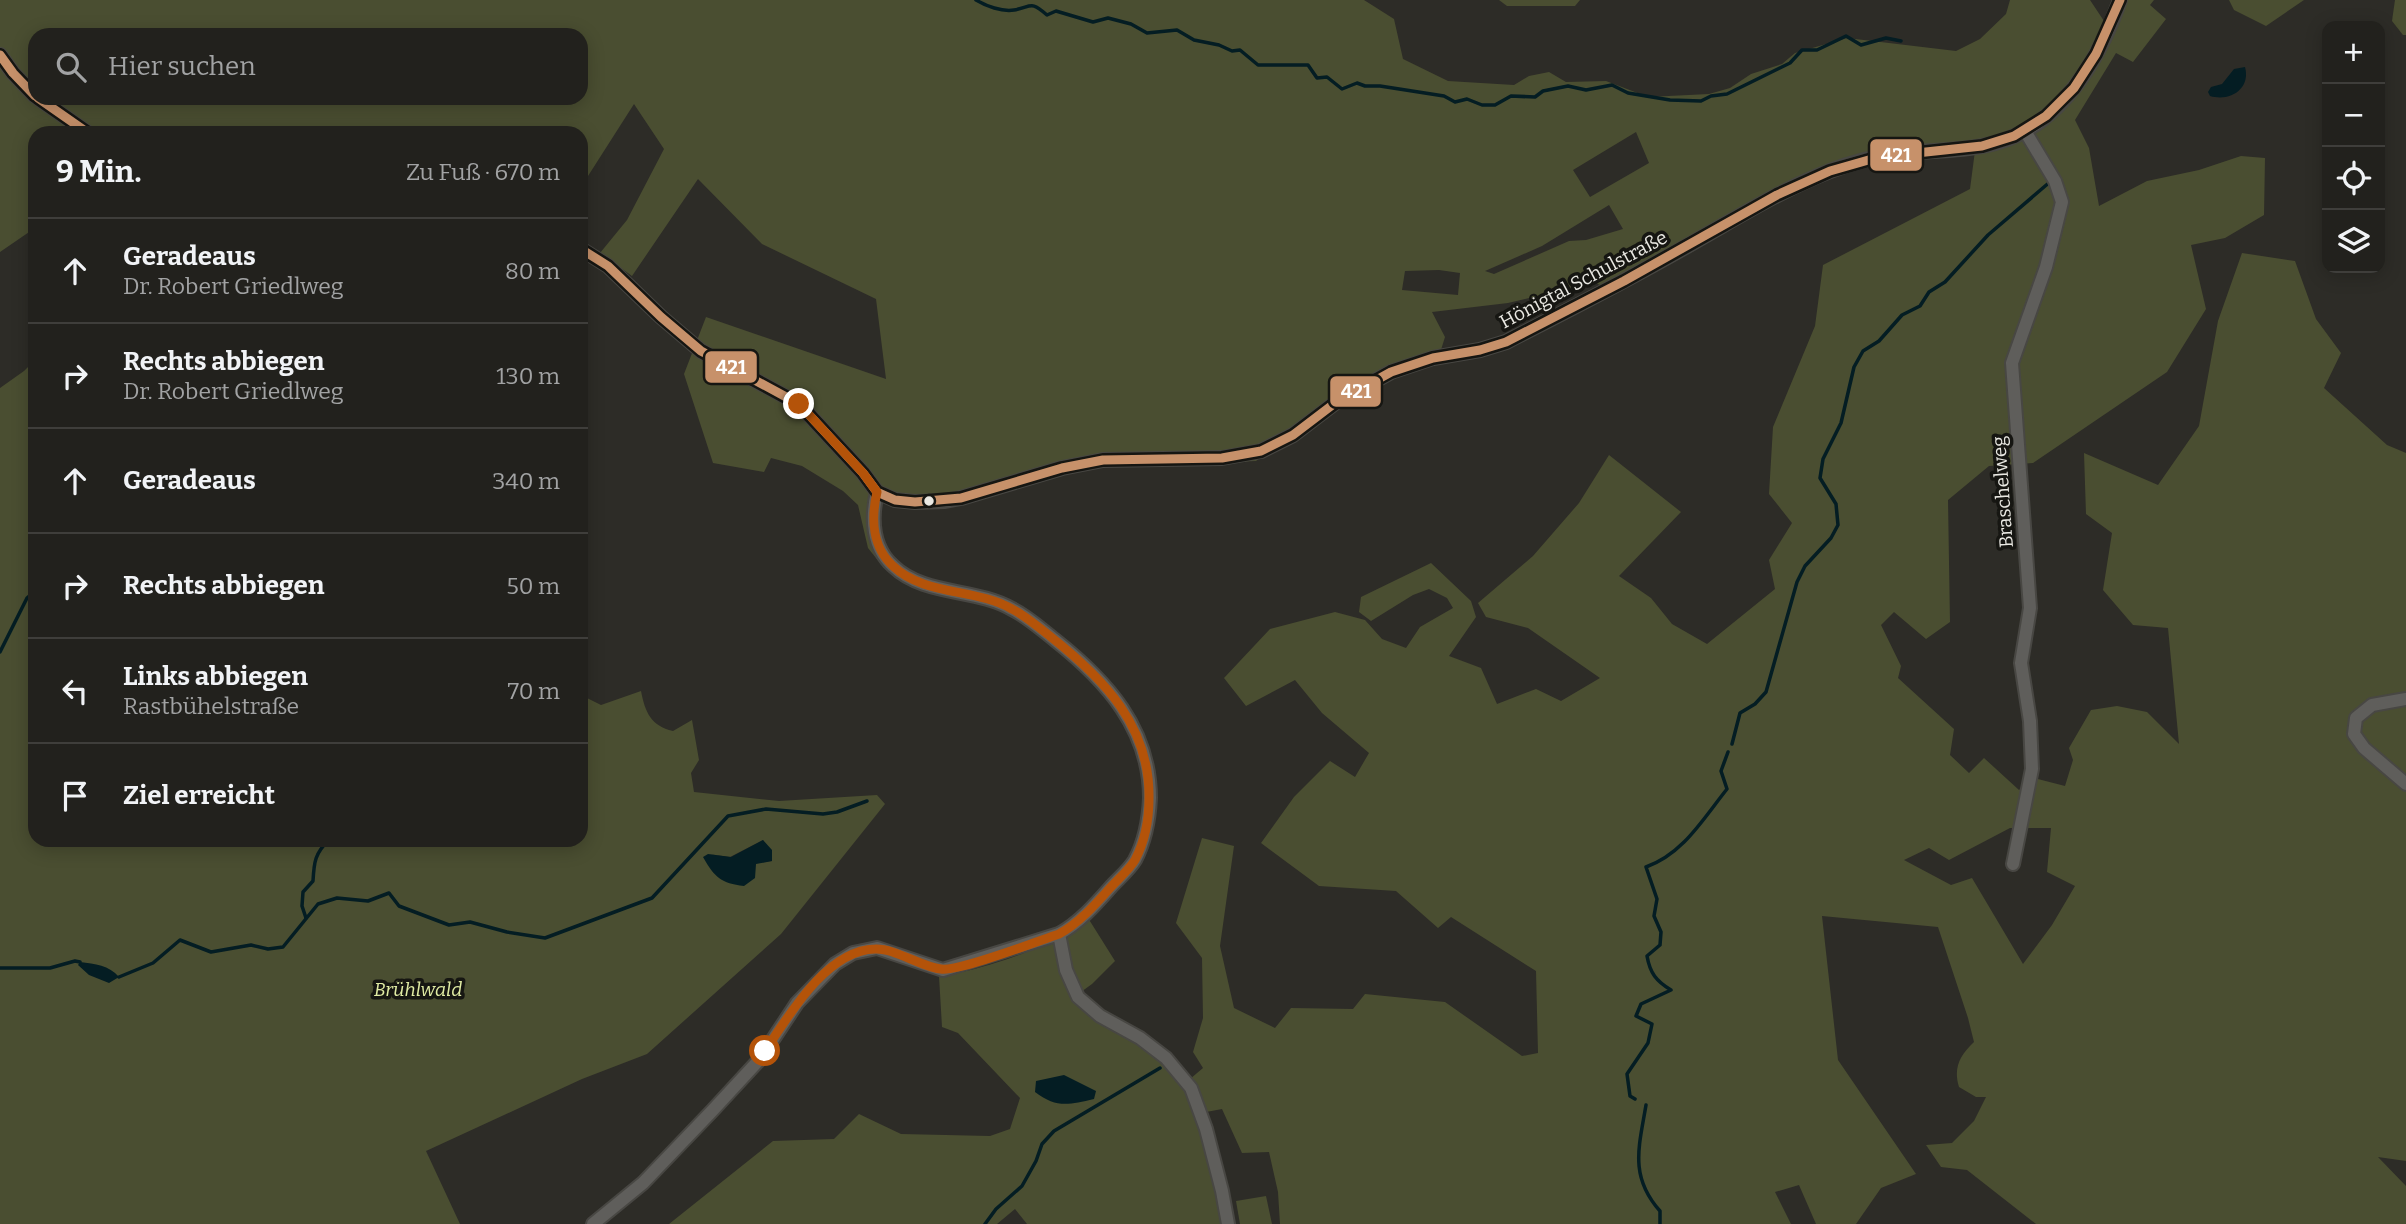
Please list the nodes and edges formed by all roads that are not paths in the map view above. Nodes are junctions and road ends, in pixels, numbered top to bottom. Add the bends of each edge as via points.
1 (2120, 0) edge
2 (0, 55) edge
3 (28, 89) edge
4 (48, 105) edge
5 (78, 126) edge
6 (2025, 131) junction
7 (588, 254) edge
8 (877, 492) junction
9 (2406, 699) edge
10 (2406, 783) edge
11 (2013, 864) dead end
12 (1059, 934) junction
13 (593, 1224) edge
14 (1228, 1224) edge

1 - 6 street, Hönigtal Schulstraße via 2090,64 2061,103
2 - 3 street
4 - 5 street
6 - 8 street, Hönigtal Schulstraße via 1978,148 1896,154 1852,163 1800,183 1506,342 1391,372 1335,403 1269,449 1222,457 1076,464 945,501 895,500
6 - 11 street, Braschelweg via 2062,202 2046,267 2012,363 2030,608 2021,663 2032,769
7 - 8 street via 701,351 799,404
8 - 12 street via 873,507 877,544 892,566 911,579 1009,607 1026,617 1107,688 1146,755 1149,810 1142,845 1133,863 1096,904
9 - 10 street via 2372,705 2356,718 2354,734
12 - 13 street via 943,970 877,948 853,953 835,964 797,1003 760,1059 712,1111 643,1183
12 - 14 street via 1066,970 1078,997 1166,1058 1191,1088 1206,1129

